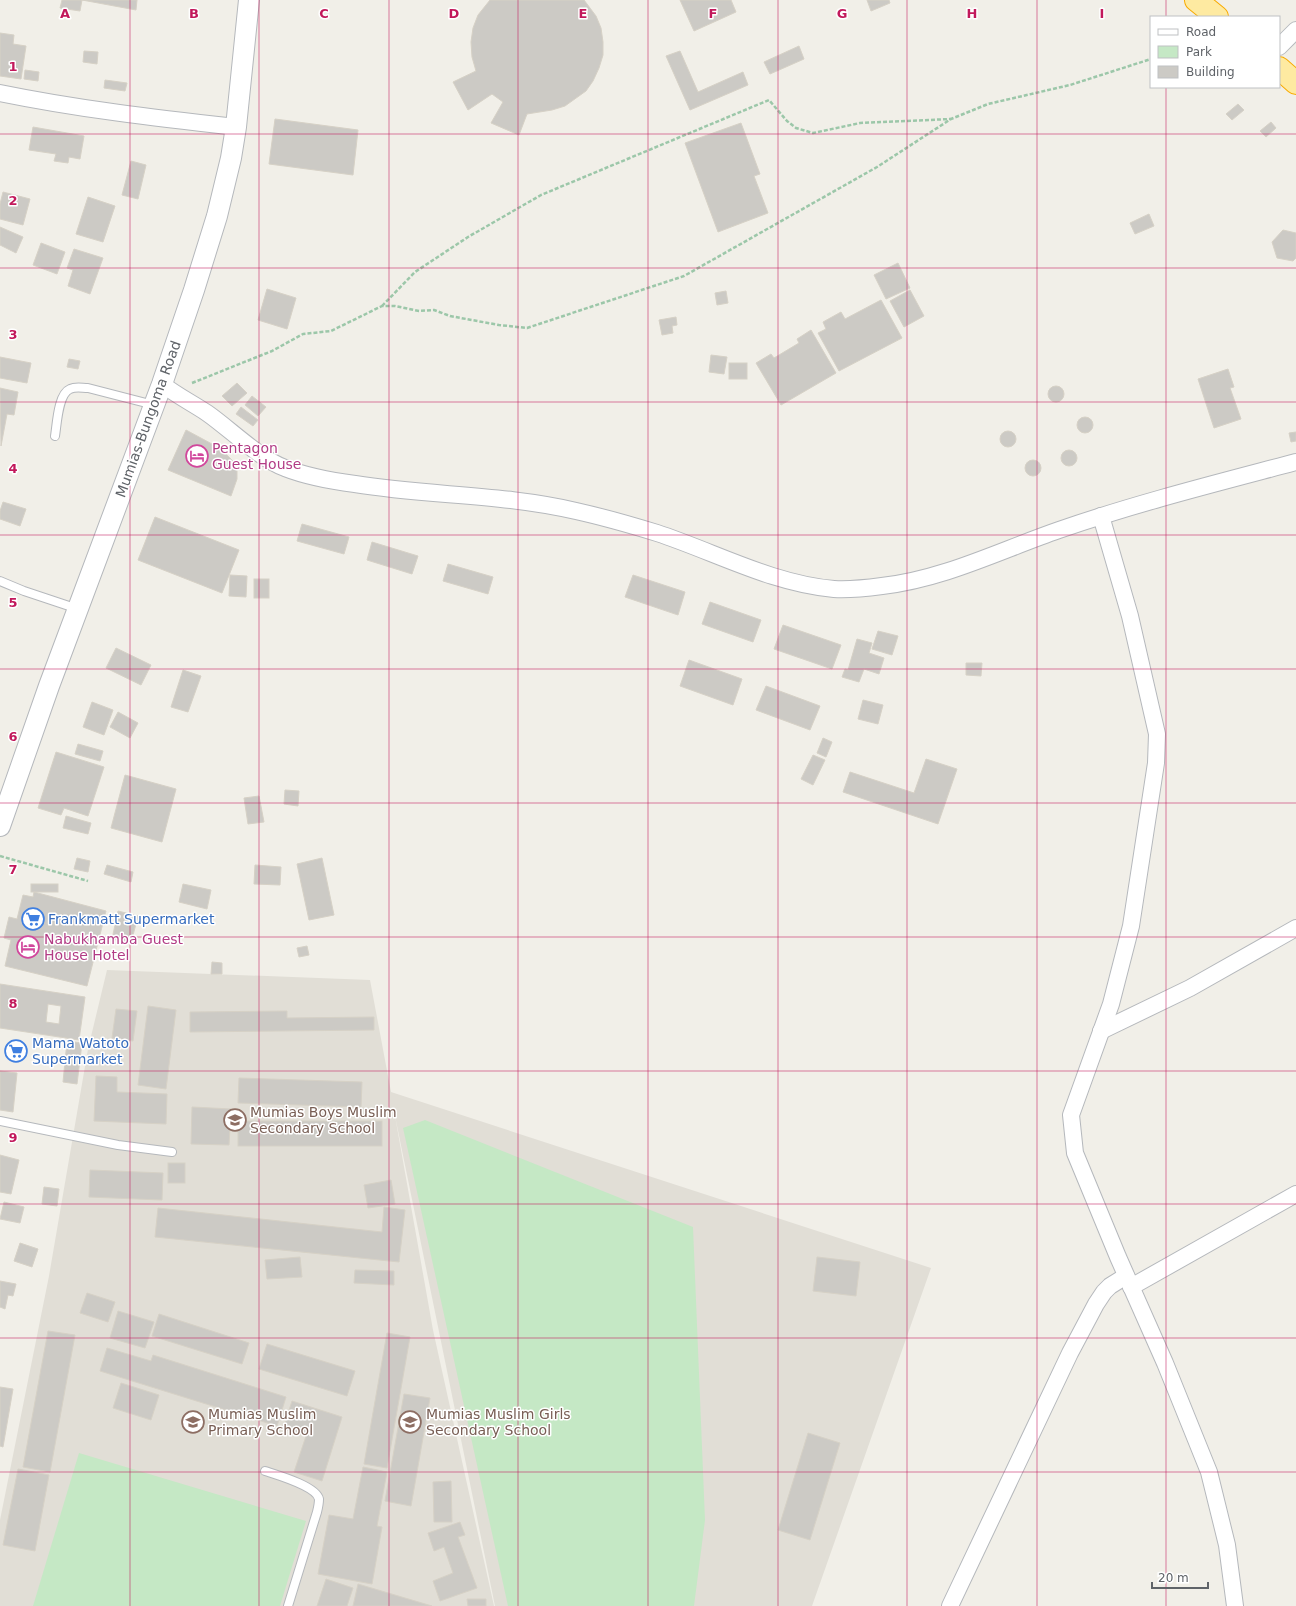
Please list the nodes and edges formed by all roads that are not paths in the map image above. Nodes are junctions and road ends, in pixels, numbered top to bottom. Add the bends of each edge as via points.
1 (249, 0) edge
2 (1196, 0) edge
3 (1216, 16) edge
4 (1296, 30) edge
5 (1280, 46) edge
6 (1280, 69) edge
7 (1296, 83) edge
8 (0, 93) edge
9 (236, 127) junction
10 (166, 387) junction
11 (154, 405) junction
12 (55, 436) dead end
13 (1296, 462) edge
14 (1101, 516) junction
15 (0, 581) edge
16 (78, 609) junction
17 (0, 826) edge
18 (1296, 928) edge
19 (1101, 1031) junction
20 (0, 1121) edge
21 (172, 1152) dead end
22 (1296, 1194) edge
23 (1129, 1282) junction
24 (265, 1471) dead end
25 (288, 1606) edge
26 (950, 1606) edge
27 (1235, 1606) edge

1 - 9 street, Mumias-Bungoma Road
2 - 3 highway
4 - 5 street
6 - 7 highway
8 - 9 street via 50,104
9 - 10 street, Mumias-Bungoma Road via 217,216
10 - 11 street, Mumias-Bungoma Road
10 - 14 street via 280,467 294,472 375,488 519,501 576,511 659,534 764,573 833,589 886,586 942,573
11 - 12 lane via 77,387 68,390 61,400
11 - 16 street, Mumias-Bungoma Road
13 - 14 street
14 - 19 street via 1130,616 1157,734 1156,763 1131,926 1111,1004
15 - 16 lane
16 - 17 street, Mumias-Bungoma Road
18 - 19 street via 1190,988
19 - 23 street via 1071,1115 1075,1153
20 - 21 lane via 118,1145
22 - 23 street
23 - 26 street via 1110,1286 1096,1304 1070,1353
23 - 27 street via 1209,1472 1227,1546
24 - 25 lane via 303,1486 315,1493 319,1499

